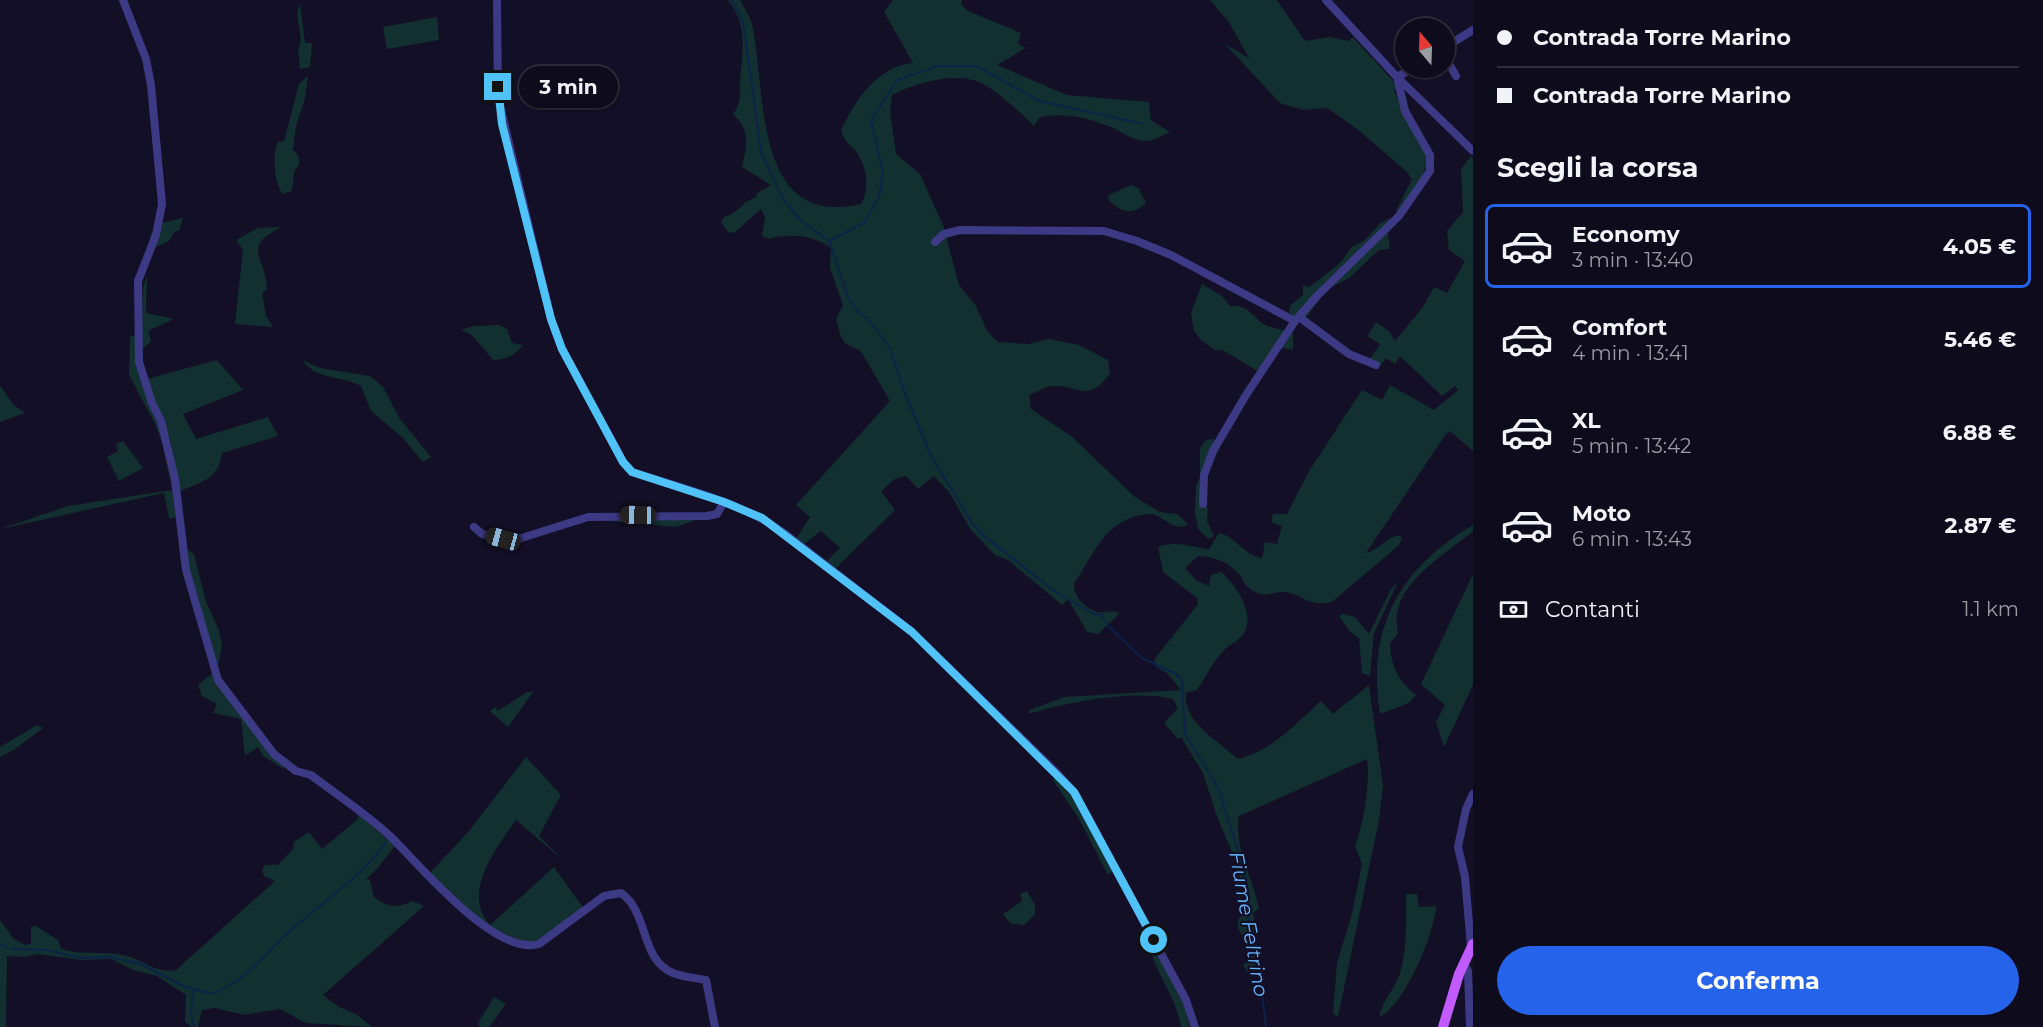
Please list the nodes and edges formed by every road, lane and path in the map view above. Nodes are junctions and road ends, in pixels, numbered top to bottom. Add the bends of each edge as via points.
1 (123, 0) edge
2 (496, 0) edge
3 (1326, 0) edge
4 (1473, 30) edge
5 (1455, 41) edge
6 (1395, 75) edge
7 (1397, 78) edge
8 (1398, 78) edge
9 (1473, 151) edge
10 (935, 242) dead end
11 (1297, 319) junction
12 (1376, 365) dead end
13 (724, 502) junction
14 (1203, 504) dead end
15 (474, 527) dead end
16 (1473, 794) edge
17 (1472, 945) edge
18 (1464, 964) junction
19 (714, 1027) edge
20 (1195, 1027) edge
21 (1443, 1027) edge
22 (1470, 1027) edge

1 - 19 street via 146,59 151,85 162,204 156,235 138,281 139,362 162,421 175,479 186,570 218,680 274,754 296,771 311,775 390,836 425,875 486,927 519,945 539,944 604,896 621,893 632,902 653,957 662,967 674,974 706,980
2 - 13 street via 502,124 562,349 632,472
3 - 6 street
4 - 5 street
7 - 11 street via 1405,111 1430,155 1430,171 1399,216
8 - 9 street
10 - 11 street via 944,234 960,230 1104,231 1171,255
11 - 12 street via 1349,354
11 - 14 street via 1245,395 1213,451 1204,475
13 - 15 street via 717,514 707,516 588,517 512,541 482,534
13 - 20 street via 762,518 912,632 1074,792 1186,999
16 - 17 street via 1458,847
17 - 18 main road
18 - 21 main road
18 - 22 street via 1468,971

